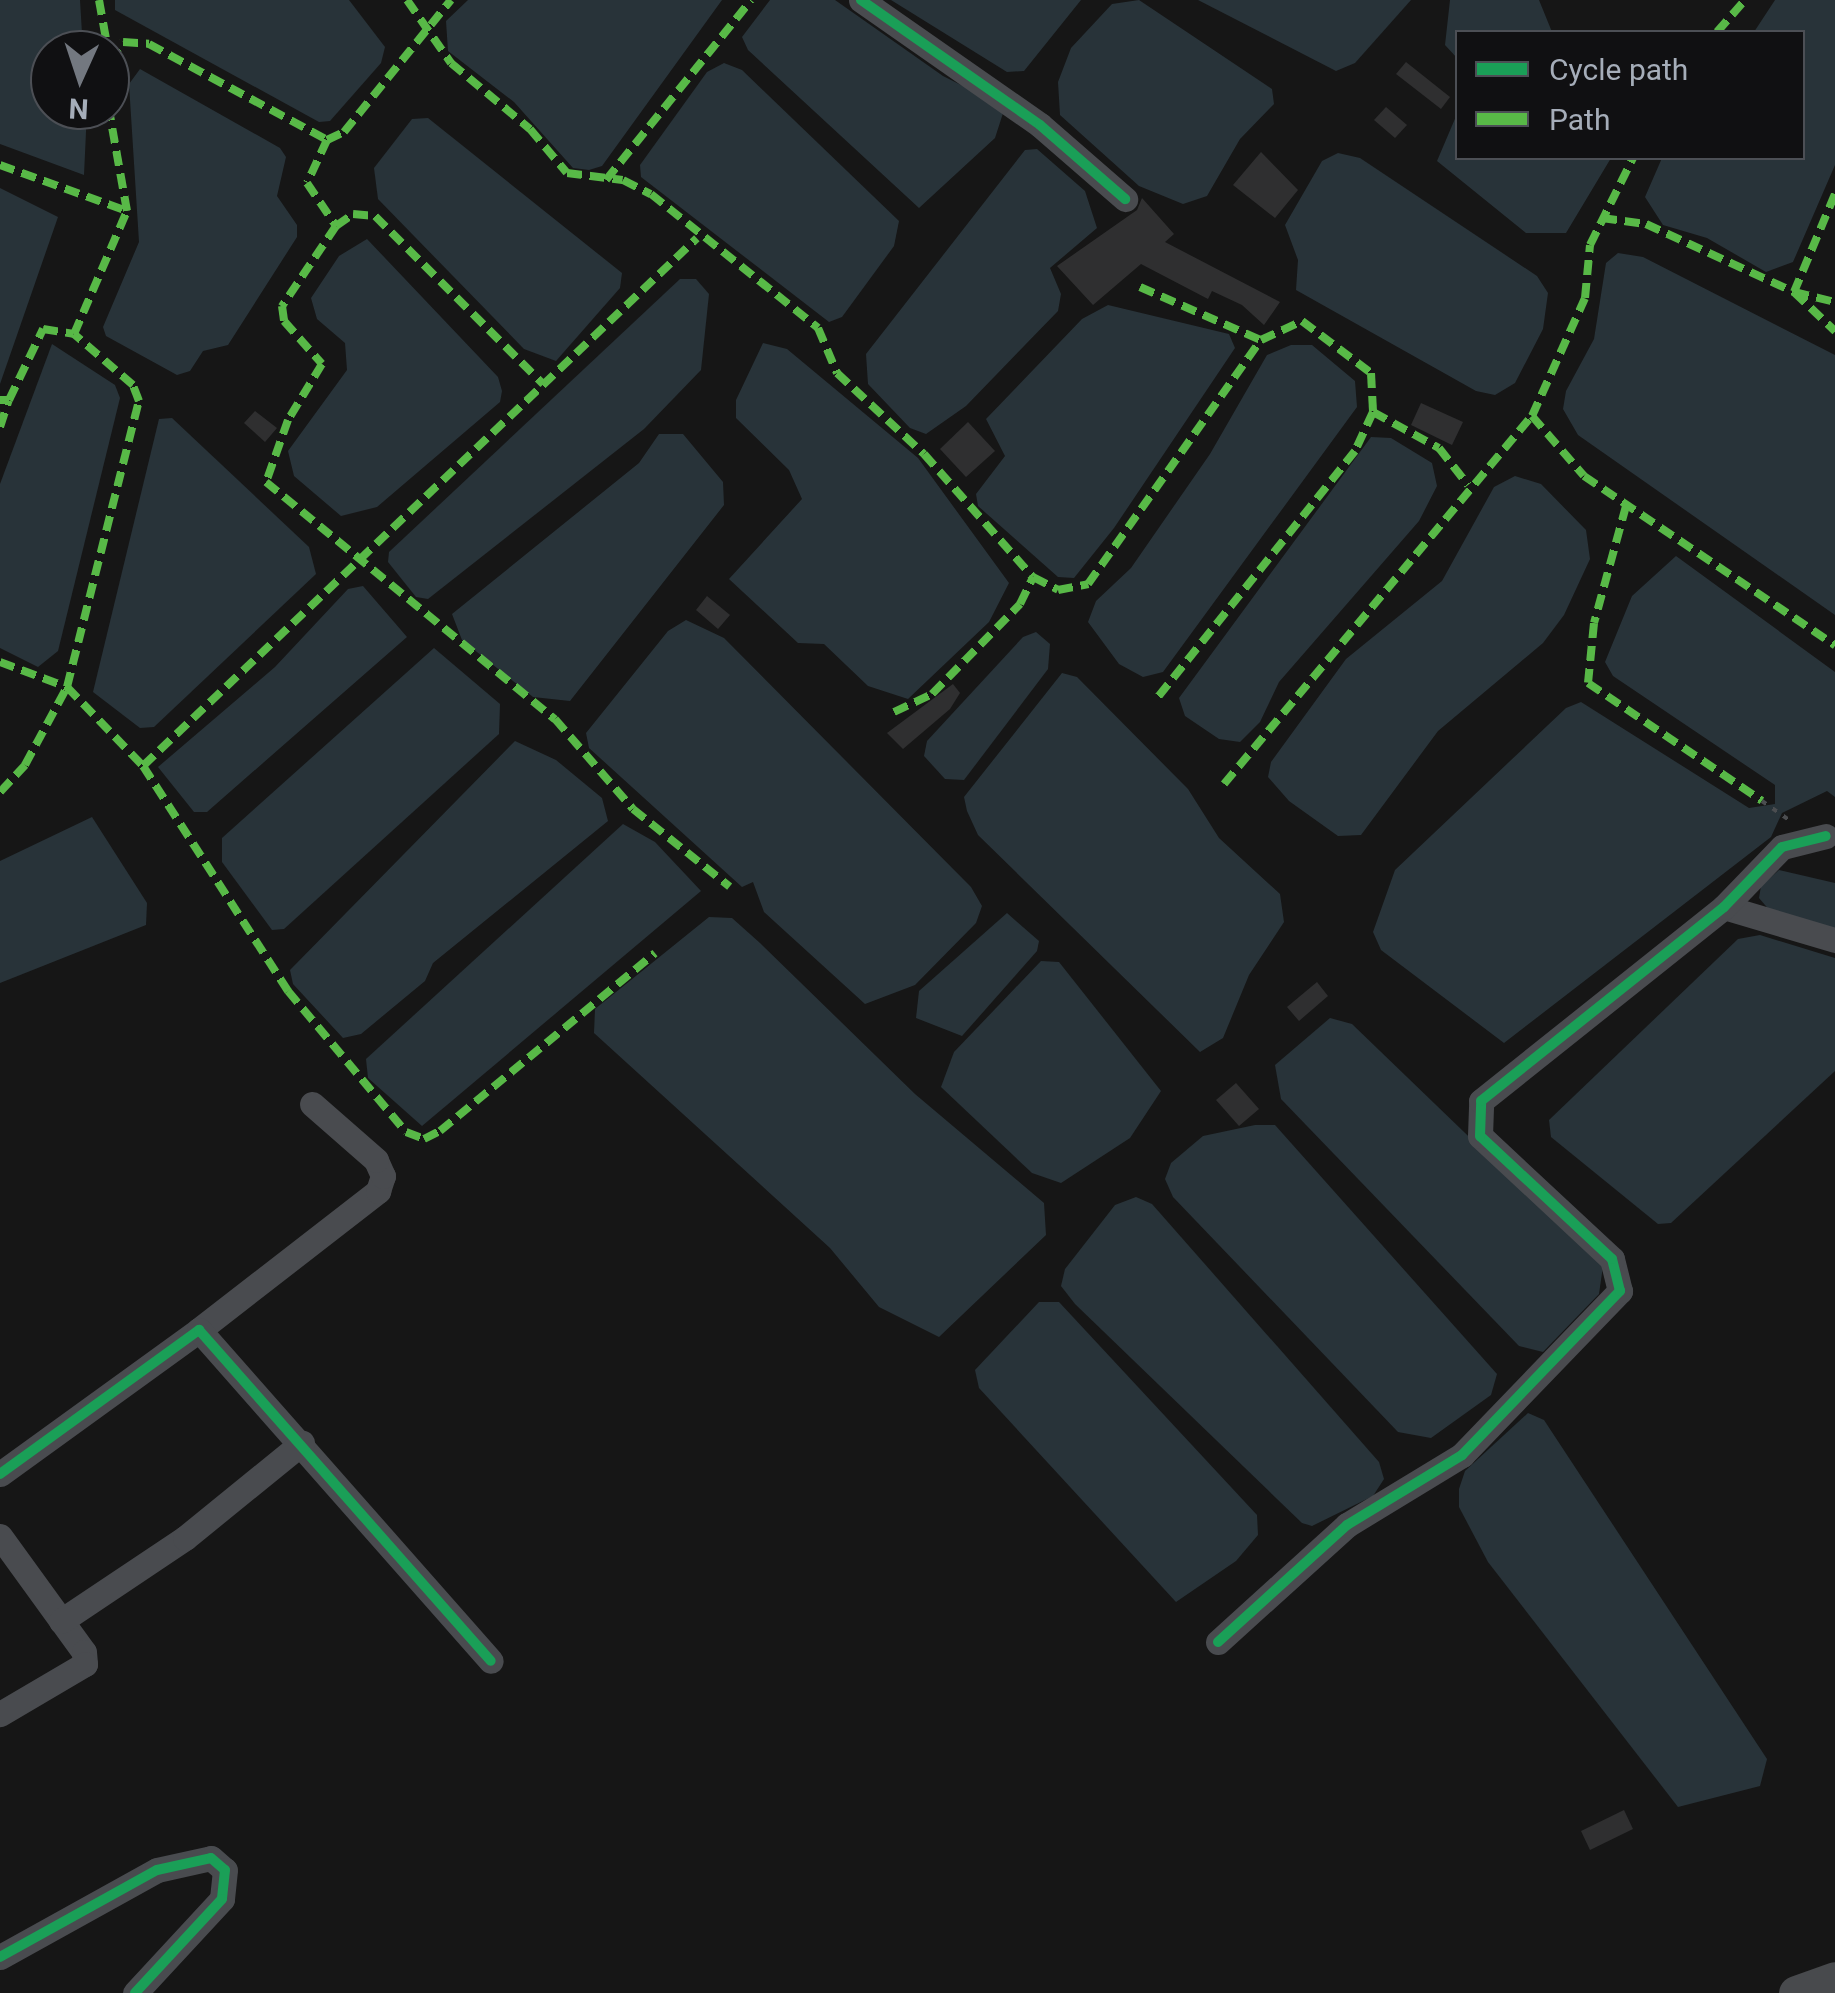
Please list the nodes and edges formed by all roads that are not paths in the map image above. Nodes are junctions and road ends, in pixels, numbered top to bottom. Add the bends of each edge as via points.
1 (861, 0) edge
2 (1125, 198) dead end
3 (1826, 836) dead end
4 (1724, 907) junction
5 (1835, 940) edge
6 (312, 1104) dead end
7 (199, 1330) junction
8 (302, 1442) junction
9 (0, 1474) edge
10 (0, 1536) edge
11 (62, 1620) junction
12 (1218, 1642) dead end
13 (491, 1661) dead end
14 (0, 1714) edge
15 (0, 1957) edge
16 (1835, 1979) edge
17 (135, 1993) edge
18 (1796, 1993) edge

1 - 2 street via 1040,125
3 - 4 street via 1782,847
4 - 5 street
4 - 12 street via 1475,1114 1480,1136 1612,1259 1620,1291 1462,1455 1347,1525
6 - 7 street via 376,1160 383,1176 378,1191
7 - 8 street
7 - 9 street
8 - 11 street via 185,1538
8 - 13 street
10 - 11 street
11 - 14 street via 84,1652 78,1674
15 - 17 street via 157,1870 211,1858 225,1870 222,1898
16 - 18 street

